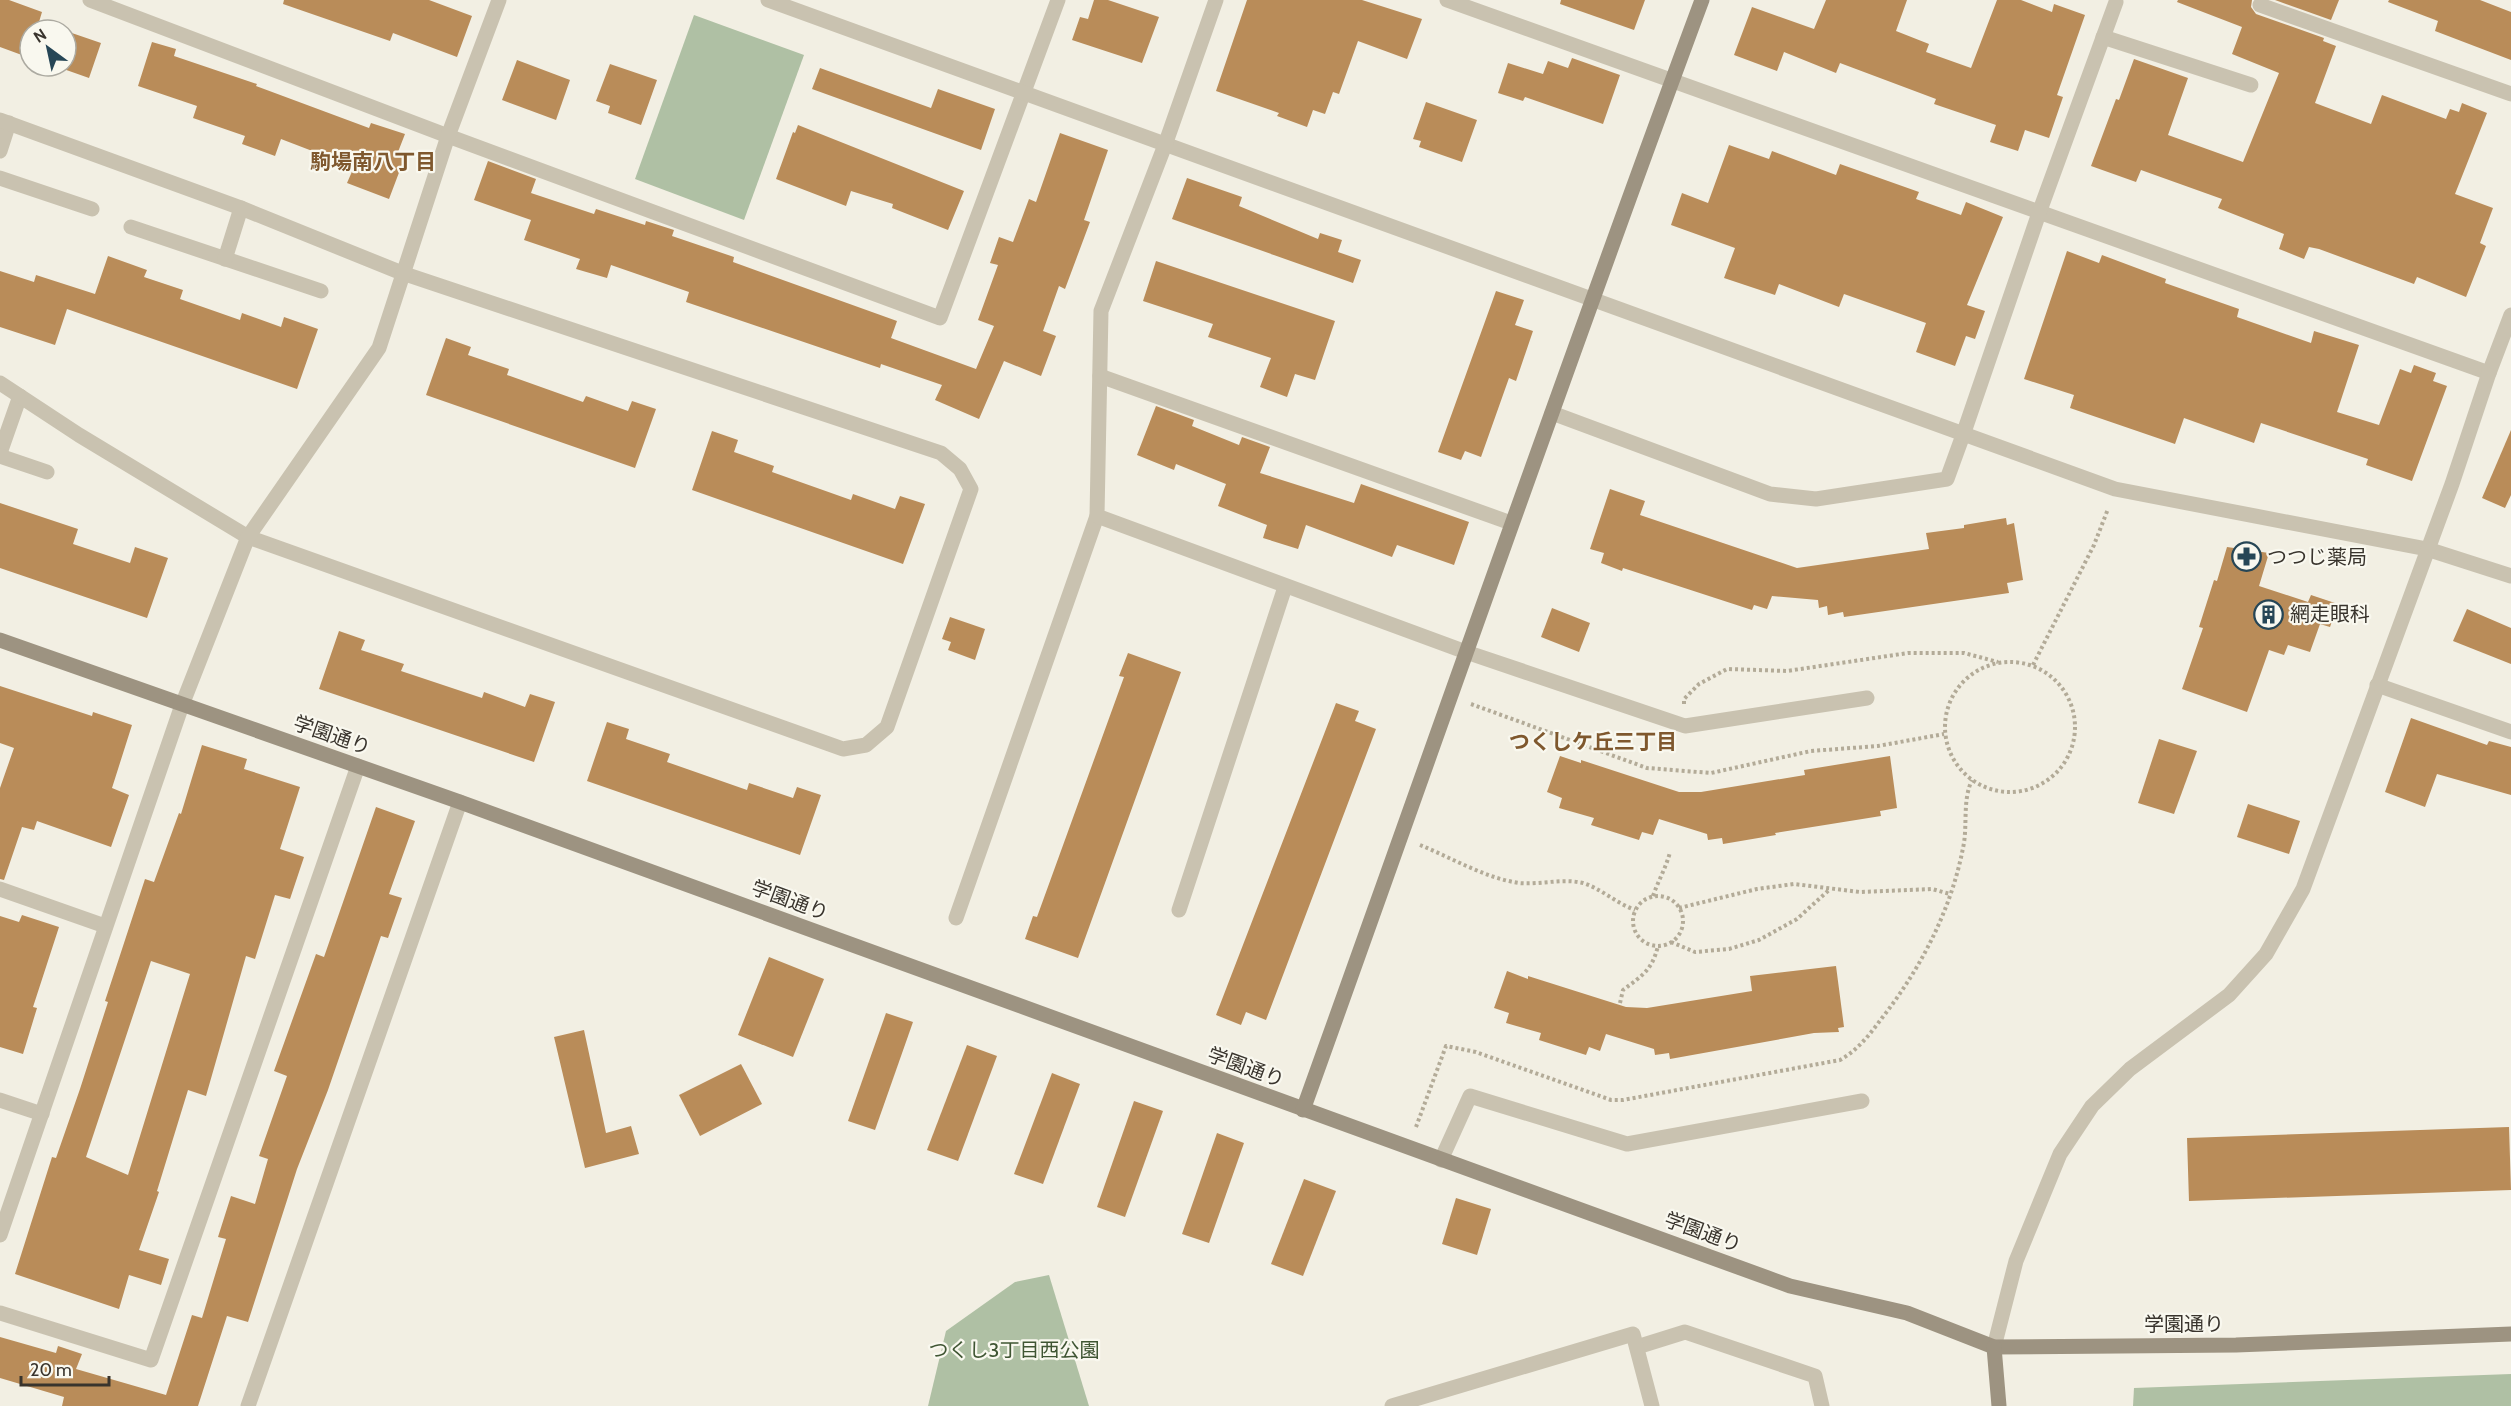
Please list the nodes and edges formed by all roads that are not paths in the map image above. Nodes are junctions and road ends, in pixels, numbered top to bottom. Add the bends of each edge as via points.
1 (90, 0) edge
2 (499, 0) edge
3 (768, 0) edge
4 (1058, 0) edge
5 (1216, 0) edge
6 (1447, 0) edge
7 (1702, 0) edge
8 (2115, 0) edge
9 (2260, 5) dead end
10 (2103, 37) junction
11 (1671, 82) junction
12 (2251, 85) dead end
13 (1024, 93) junction
14 (2511, 94) edge
15 (4, 122) edge
16 (448, 136) junction
17 (1165, 145) junction
18 (0, 151) edge
19 (0, 178) edge
20 (241, 208) junction
21 (93, 209) dead end
22 (2039, 213) junction
23 (131, 227) dead end
24 (225, 259) junction
25 (402, 273) junction
26 (321, 291) dead end
27 (1593, 299) junction
28 (2511, 315) edge
29 (2489, 373) junction
30 (1101, 376) junction
31 (0, 383) edge
32 (20, 396) junction
33 (1552, 413) junction
34 (1963, 435) junction
35 (0, 454) edge
36 (47, 472) dead end
37 (1097, 516) junction
38 (1511, 523) junction
39 (248, 537) junction
40 (2427, 549) junction
41 (2511, 576) edge
42 (1285, 587) junction
43 (0, 640) edge
44 (1466, 652) junction
45 (2378, 685) junction
46 (1867, 698) dead end
47 (182, 705) junction
48 (2511, 732) edge
49 (358, 766) junction
50 (460, 802) junction
51 (0, 889) edge
52 (1179, 910) dead end
53 (956, 918) dead end
54 (105, 926) junction
55 (0, 1100) edge
56 (1862, 1101) dead end
57 (1303, 1110) junction
58 (42, 1114) junction
59 (1441, 1160) junction
60 (0, 1234) edge
61 (0, 1313) edge
62 (2511, 1334) edge
63 (1637, 1347) junction
64 (1994, 1347) junction
65 (248, 1406) edge
66 (1392, 1406) edge
67 (1652, 1406) edge
68 (1822, 1406) edge
69 (1999, 1406) edge

1 - 16 street
2 - 16 street
3 - 13 street
4 - 13 street
5 - 17 street
6 - 11 street
7 - 11 street
8 - 10 street
9 - 14 street
10 - 12 street
10 - 22 street
11 - 22 street
11 - 27 street
13 - 16 street via 940,318
13 - 17 street
15 - 18 street
15 - 20 street
16 - 25 street
17 - 27 street
17 - 30 street via 1101,311
19 - 21 street
20 - 24 street
20 - 25 street
22 - 29 street
22 - 34 street
23 - 24 street
24 - 26 street
25 - 39 street via 379,348
25 - 39 street via 941,453 960,469 970,489 887,727 866,745 843,749
27 - 33 street
27 - 34 street
28 - 29 street
29 - 40 street
30 - 37 street
30 - 38 street
31 - 32 street
32 - 35 street
32 - 39 street
33 - 34 street via 1770,494 1816,499 1947,479
33 - 38 street
34 - 40 street via 2115,489
35 - 36 street
37 - 42 street
37 - 53 street
38 - 44 street
39 - 47 street
40 - 41 street
40 - 45 street
42 - 44 street
42 - 52 street
43 - 47 street, 学園通り
44 - 46 street via 1686,726
44 - 57 street
45 - 48 street
45 - 64 street via 2302,889 2266,954 2229,995 2130,1069 2092,1106 2060,1154 2016,1261
47 - 49 street, 学園通り
47 - 54 street
49 - 50 street, 学園通り
49 - 61 street via 151,1360
50 - 57 street, 学園通り
50 - 65 street
51 - 54 street
54 - 58 street
55 - 58 street
56 - 59 street via 1627,1144 1470,1096
57 - 59 street, 学園通り
58 - 60 street
59 - 64 street, 学園通り via 1790,1286 1907,1313
62 - 64 street, 学園通り via 2236,1345
63 - 66 street via 1633,1334
63 - 67 street
63 - 68 street via 1685,1332 1815,1376
64 - 69 street

